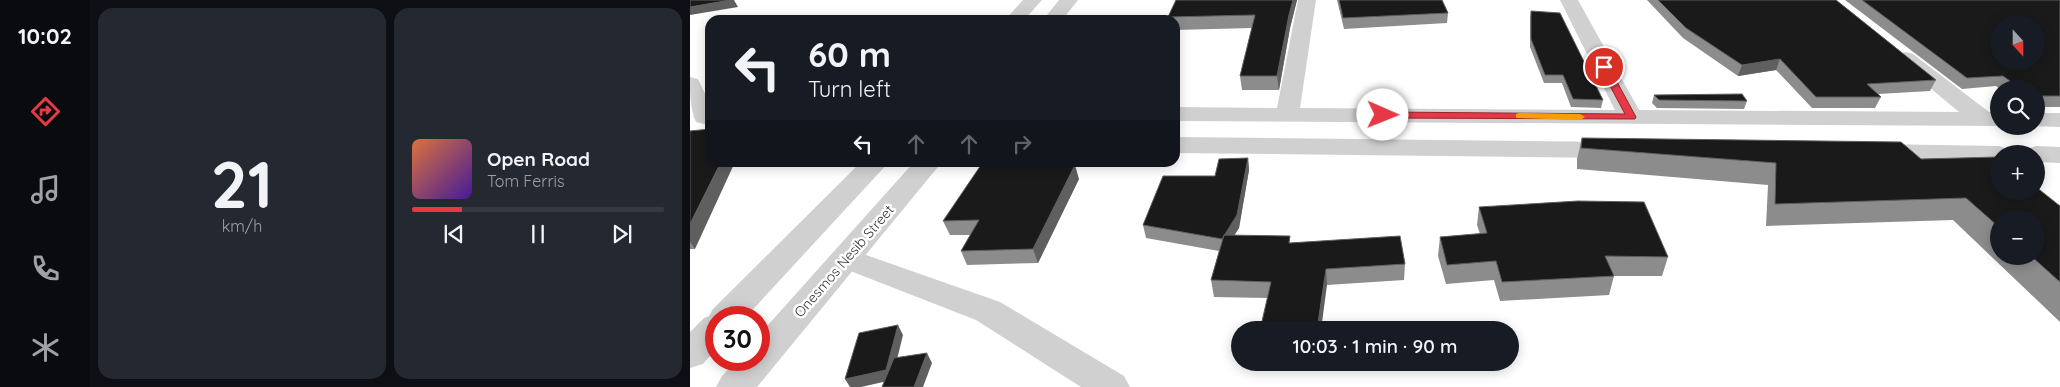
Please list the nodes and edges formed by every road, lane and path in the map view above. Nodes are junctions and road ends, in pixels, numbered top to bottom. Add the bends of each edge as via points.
1 (1033, 0) edge
2 (1069, 0) edge
3 (1307, 0) edge
4 (1569, 0) edge
5 (1019, 15) edge
6 (1056, 15) edge
7 (1893, 48) edge
8 (690, 84) edge
9 (1180, 114) edge
10 (1287, 115) junction
11 (1631, 117) junction
12 (1990, 118) edge
13 (1990, 119) edge
14 (2045, 120) edge
15 (2060, 120) edge
16 (701, 122) edge
17 (1180, 145) edge
18 (1644, 150) edge
19 (1854, 152) edge
20 (2045, 154) edge
21 (2060, 154) edge
22 (1990, 155) edge
23 (871, 167) edge
24 (924, 167) edge
25 (846, 258) junction
26 (737, 306) edge
27 (705, 338) edge
28 (770, 346) edge
29 (690, 354) edge
30 (749, 371) edge
31 (735, 387) edge
32 (1111, 387) edge

1 - 5 street
2 - 6 street
3 - 10 street
4 - 11 street
7 - 12 street
8 - 16 street
9 - 10 street
10 - 11 street
11 - 13 street
14 - 15 street
17 - 18 street
19 - 22 street
20 - 21 street
23 - 26 street
24 - 25 street, Onesmos Nesib Street
25 - 28 street, Onesmos Nesib Street
25 - 32 street via 988,310
27 - 29 street
30 - 31 street, Onesmos Nesib Street

